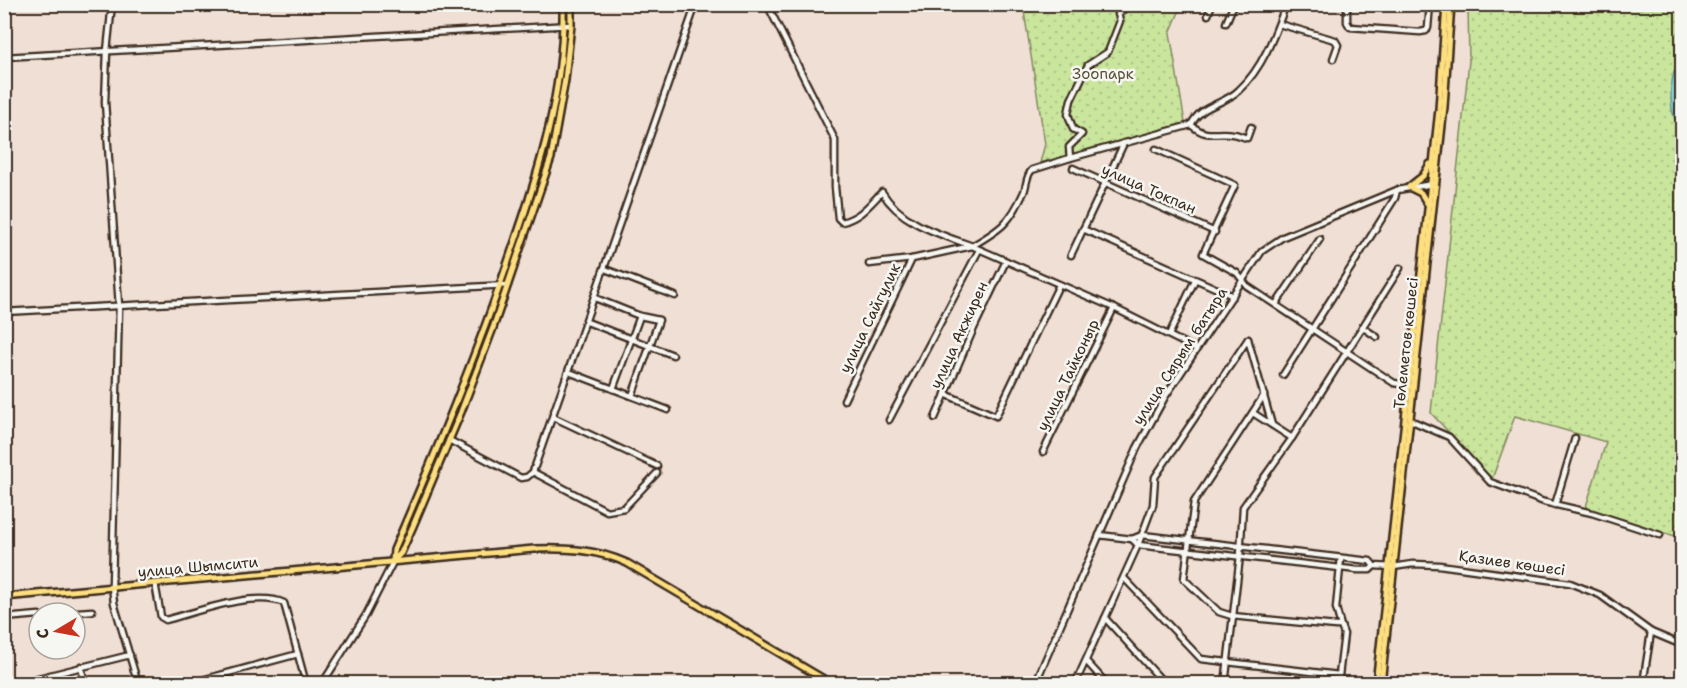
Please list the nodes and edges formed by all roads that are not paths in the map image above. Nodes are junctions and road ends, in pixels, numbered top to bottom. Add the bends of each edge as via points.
1 (112, 4) edge
2 (564, 4) edge
3 (571, 4) edge
4 (696, 4) edge
5 (767, 4) edge
6 (1124, 4) edge
7 (1212, 4) edge
8 (1234, 4) edge
9 (1286, 4) edge
10 (1347, 4) edge
11 (1430, 4) edge
12 (1446, 4) edge
13 (1451, 4) edge
14 (1208, 15) dead end
15 (1226, 23) dead end
16 (1280, 24) junction
17 (564, 25) junction
18 (572, 25) junction
19 (107, 51) junction
20 (4, 57) edge
21 (1333, 59) dead end
22 (1191, 125) junction
23 (1251, 127) dead end
24 (1124, 143) junction
25 (1156, 149) dead end
26 (1070, 158) junction
27 (1432, 161) junction
28 (1073, 168) dead end
29 (1106, 182) junction
30 (1433, 184) junction
31 (1410, 187) junction
32 (1397, 190) junction
33 (1428, 205) junction
34 (1083, 229) junction
35 (1215, 232) junction
36 (1320, 239) dead end
37 (972, 246) junction
38 (979, 250) junction
39 (1071, 255) dead end
40 (912, 259) junction
41 (1006, 261) junction
42 (869, 264) dead end
43 (1400, 268) dead end
44 (605, 269) junction
45 (1195, 280) junction
46 (1243, 280) junction
47 (501, 284) junction
48 (508, 285) junction
49 (1059, 285) junction
50 (675, 296) dead end
51 (1233, 296) junction
52 (595, 298) junction
53 (1276, 304) junction
54 (119, 306) junction
55 (1114, 308) junction
56 (4, 312) edge
57 (640, 316) junction
58 (586, 322) junction
59 (1362, 327) junction
60 (1311, 329) junction
61 (1169, 335) junction
62 (1377, 337) dead end
63 (631, 339) junction
64 (650, 346) junction
65 (1196, 350) junction
66 (1347, 352) junction
67 (673, 355) dead end
68 (569, 372) junction
69 (1283, 375) dead end
70 (1408, 385) junction
71 (613, 389) junction
72 (945, 394) junction
73 (632, 396) junction
74 (1264, 396) junction
75 (844, 400) dead end
76 (668, 410) dead end
77 (1253, 413) junction
78 (553, 417) junction
79 (935, 418) dead end
80 (889, 420) dead end
81 (1410, 420) junction
82 (1272, 425) junction
83 (1292, 438) junction
84 (1575, 438) dead end
85 (449, 440) junction
86 (1043, 452) dead end
87 (657, 466) dead end
88 (533, 472) junction
89 (657, 473) dead end
90 (1400, 492) junction
91 (1555, 505) junction
92 (1099, 535) junction
93 (1142, 535) junction
94 (1660, 535) dead end
95 (1132, 539) junction
96 (1188, 540) junction
97 (1138, 545) junction
98 (1240, 545) junction
99 (1186, 551) junction
100 (1240, 556) junction
101 (1341, 558) junction
102 (393, 561) junction
103 (1374, 566) junction
104 (1340, 567) junction
105 (1391, 567) junction
106 (1124, 578) junction
107 (155, 583) junction
108 (112, 586) junction
109 (4, 597) edge
110 (92, 610) dead end
111 (87, 611) edge
112 (27, 616) edge
113 (1232, 616) junction
114 (4, 618) edge
115 (1105, 618) junction
116 (1341, 626) junction
117 (1651, 632) junction
118 (1683, 645) edge
119 (298, 654) junction
120 (130, 655) junction
121 (1086, 661) junction
122 (1228, 663) junction
123 (81, 666) junction
124 (1339, 675) junction
125 (28, 682) edge
126 (14, 684) edge
127 (85, 684) edge
128 (138, 684) edge
129 (187, 684) edge
130 (306, 684) edge
131 (322, 684) edge
132 (832, 684) edge
133 (1035, 684) edge
134 (1075, 684) edge
135 (1107, 684) edge
136 (1165, 684) edge
137 (1225, 684) edge
138 (1338, 684) edge
139 (1376, 684) edge
140 (1381, 684) edge
141 (1643, 684) edge

1 - 19 street
2 - 17 main road
3 - 18 main road
4 - 44 street
5 - 37 street via 835,140 838,218 842,222 858,216 882,192 914,223
6 - 26 street via 1108,52 1088,65 1071,100 1068,114 1073,129 1082,135 1069,147
7 - 14 street
8 - 15 street
9 - 16 street
10 - 11 street via 1350,27 1420,32 1428,28
12 - 27 main road, Төлеметов көшесі
13 - 30 main road, Төлеметов көшесі
16 - 21 street via 1335,40 1338,45
16 - 22 street via 1256,71 1238,92 1203,111
17 - 18 street
17 - 19 street
17 - 47 main road via 553,109 538,174
18 - 48 main road via 551,158
19 - 20 street
19 - 54 street via 105,102
22 - 23 street via 1209,135 1232,133 1244,138 1248,138
22 - 24 street
24 - 26 street
24 - 29 street
25 - 35 street via 1235,185
26 - 37 street, улица Сайгулик via 1032,170 1014,214 995,233
27 - 30 main road, Төлеметов көшесі
27 - 31 main road via 1424,176
28 - 29 street, улица Токпан
29 - 34 street
29 - 35 street, улица Токпан
30 - 31 street, улица Сырым батыра
30 - 33 main road, Төлеметов көшесі
30 - 81 main road, Төлеметов көшесі
31 - 32 street, улица Сырым батыра
31 - 33 main road via 1421,193
32 - 46 street, улица Сырым батыра via 1276,240 1262,251
32 - 60 street
33 - 70 main road, Төлеметов көшесі
34 - 39 street
34 - 45 street
35 - 46 street via 1203,254
36 - 53 street
37 - 38 street
37 - 40 street, улица Сайгулик
38 - 41 street
38 - 80 street
40 - 42 street
40 - 75 street, улица Сайгулик
41 - 49 street
41 - 72 street, улица Акжирен
43 - 59 street
44 - 50 street
44 - 52 street
45 - 51 street
45 - 61 street
46 - 51 street, улица Сырым батыра
46 - 53 street
47 - 48 street
47 - 54 street
47 - 102 main road via 394,550
48 - 85 main road
49 - 55 street
49 - 72 street via 996,416
51 - 65 street, улица Сырым батыра
52 - 57 street
52 - 58 street
53 - 60 street
54 - 56 street
54 - 108 street
55 - 61 street
55 - 86 street, улица Тайконыр
57 - 63 street
57 - 64 street via 659,320
58 - 63 street
58 - 68 street
59 - 62 street
59 - 66 street
60 - 66 street
60 - 69 street
61 - 65 street
63 - 64 street
63 - 71 street
64 - 67 street
64 - 73 street
65 - 92 street, улица Сырым батыра via 1137,448
66 - 70 street via 1394,383
66 - 83 street
68 - 71 street
68 - 78 street
70 - 90 main road, Төлеметов көшесі
71 - 73 street
72 - 79 street, улица Акжирен
73 - 76 street
74 - 77 street
74 - 82 street
74 - 93 street via 1248,339 1155,477 1153,505
77 - 82 street
77 - 96 street via 1194,502
78 - 87 street
78 - 88 street
81 - 90 main road, Төлеметов көшесі
81 - 91 street via 1449,437 1490,482
82 - 83 street
83 - 98 street via 1243,507
84 - 91 street
85 - 88 street via 521,478
85 - 102 main road via 401,553
88 - 89 street via 607,511 624,508
90 - 105 main road, Төлеметов көшесі
91 - 94 street
92 - 95 street
92 - 133 street, улица Сырым батыра
93 - 95 street
93 - 96 street
93 - 97 street
95 - 97 street
96 - 98 street
96 - 99 street
97 - 99 street
97 - 106 street
98 - 100 street
98 - 101 street
99 - 100 street
99 - 113 street via 1184,579 1219,612
100 - 104 street
100 - 113 street
101 - 103 street via 1370,561
101 - 104 street
102 - 107 main road, улица Шымсити
102 - 131 street via 366,615
102 - 132 main road, улица Шымсити via 534,549 596,552 627,563
103 - 104 street via 1370,570
103 - 105 street, Қазиев көшесі
104 - 116 street via 1336,608
105 - 117 street, Қазиев көшесі via 1439,565 1570,583 1600,595
105 - 139 main road, Төлеметов көшесі
105 - 140 main road, Төлеметов көшесі
106 - 115 street
106 - 122 street via 1199,659
107 - 108 main road, улица Шымсити
107 - 119 street via 159,612 166,620 242,600 284,603
108 - 109 main road, улица Шымсити
108 - 120 street
110 - 111 street
112 - 114 street
113 - 116 street
113 - 122 street
115 - 121 street
115 - 136 street
116 - 124 street via 1344,634
117 - 118 street, Қазиев көшесі
117 - 141 street
119 - 129 street
119 - 130 street
120 - 123 street
120 - 128 street
121 - 134 street
121 - 135 street
122 - 124 street
122 - 137 street
123 - 125 street
123 - 127 street
124 - 138 street
125 - 126 street

